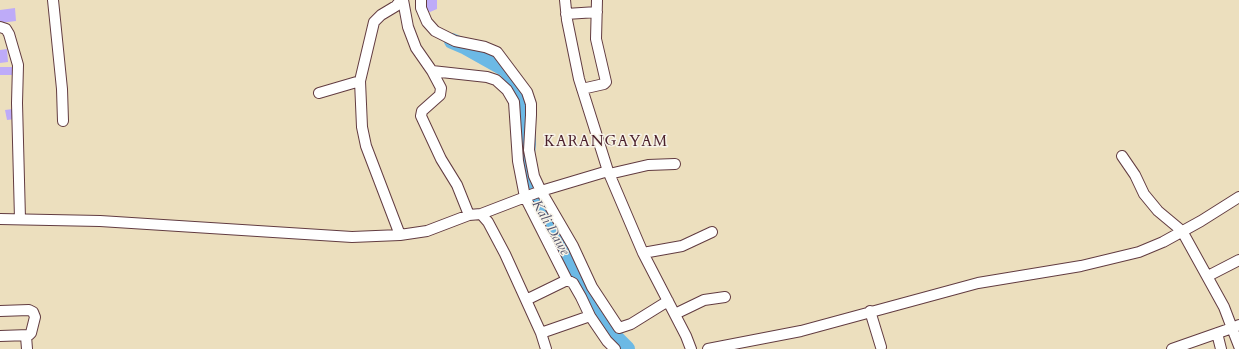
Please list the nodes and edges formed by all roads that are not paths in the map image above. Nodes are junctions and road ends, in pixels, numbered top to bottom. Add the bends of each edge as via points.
1 (53, 0) edge
2 (402, 0) edge
3 (421, 0) edge
4 (565, 0) edge
5 (597, 0) edge
6 (596, 12) junction
7 (566, 14) junction
8 (0, 27) edge
9 (432, 71) junction
10 (360, 80) junction
11 (582, 89) junction
12 (319, 93) dead end
13 (63, 122) dead end
14 (1122, 156) dead end
15 (675, 164) dead end
16 (608, 173) junction
17 (532, 194) junction
18 (1239, 197) edge
19 (480, 214) junction
20 (469, 216) junction
21 (0, 219) edge
22 (20, 219) junction
23 (1182, 231) junction
24 (712, 232) dead end
25 (400, 235) junction
26 (643, 253) junction
27 (1239, 260) edge
28 (1208, 276) junction
29 (567, 280) junction
30 (725, 297) dead end
31 (526, 300) junction
32 (668, 301) junction
33 (0, 311) edge
34 (870, 311) junction
35 (675, 314) junction
36 (590, 316) junction
37 (1236, 327) edge
38 (541, 333) junction
39 (0, 336) edge
40 (26, 336) junction
41 (1220, 343) edge
42 (1239, 346) edge
43 (881, 347) dead end
44 (27, 349) edge
45 (546, 349) edge
46 (615, 349) edge
47 (691, 349) edge
48 (708, 349) edge
49 (1172, 349) edge

1 - 13 street
2 - 9 street via 416,48
2 - 10 street via 374,22
3 - 17 street via 421,8 434,31 455,41 497,52 527,92 531,109 529,150 534,176
4 - 7 street
5 - 6 street
6 - 7 street
6 - 11 street via 596,39 606,82
7 - 11 street
8 - 22 street via 6,29 9,34 18,65
9 - 17 street via 487,77 496,80 507,90 514,102 518,161
9 - 20 street via 441,91 436,100 422,111 421,116 441,159 457,185
10 - 12 street
10 - 25 street via 362,127 366,146
11 - 16 street
14 - 23 street via 1144,194 1158,211
15 - 16 street via 648,165
16 - 17 street
16 - 26 street
17 - 19 street
17 - 29 street
17 - 32 street via 563,227 592,287 618,328 631,324
18 - 23 street
19 - 20 street
19 - 31 street via 488,222
20 - 25 street via 427,231
21 - 22 street
22 - 25 street via 100,221 352,237
23 - 28 street
23 - 34 street via 1139,252 1081,266 978,283
24 - 26 street via 682,246
26 - 32 street
27 - 28 street
28 - 37 street
29 - 31 street
29 - 36 street via 573,284
30 - 35 street via 704,300
31 - 38 street
32 - 35 street
33 - 40 street via 33,312 31,333
34 - 43 street
34 - 48 street via 801,331
35 - 47 street
36 - 38 street
36 - 46 street
37 - 41 street
37 - 42 street
38 - 45 street
39 - 40 street
40 - 44 street
41 - 49 street

